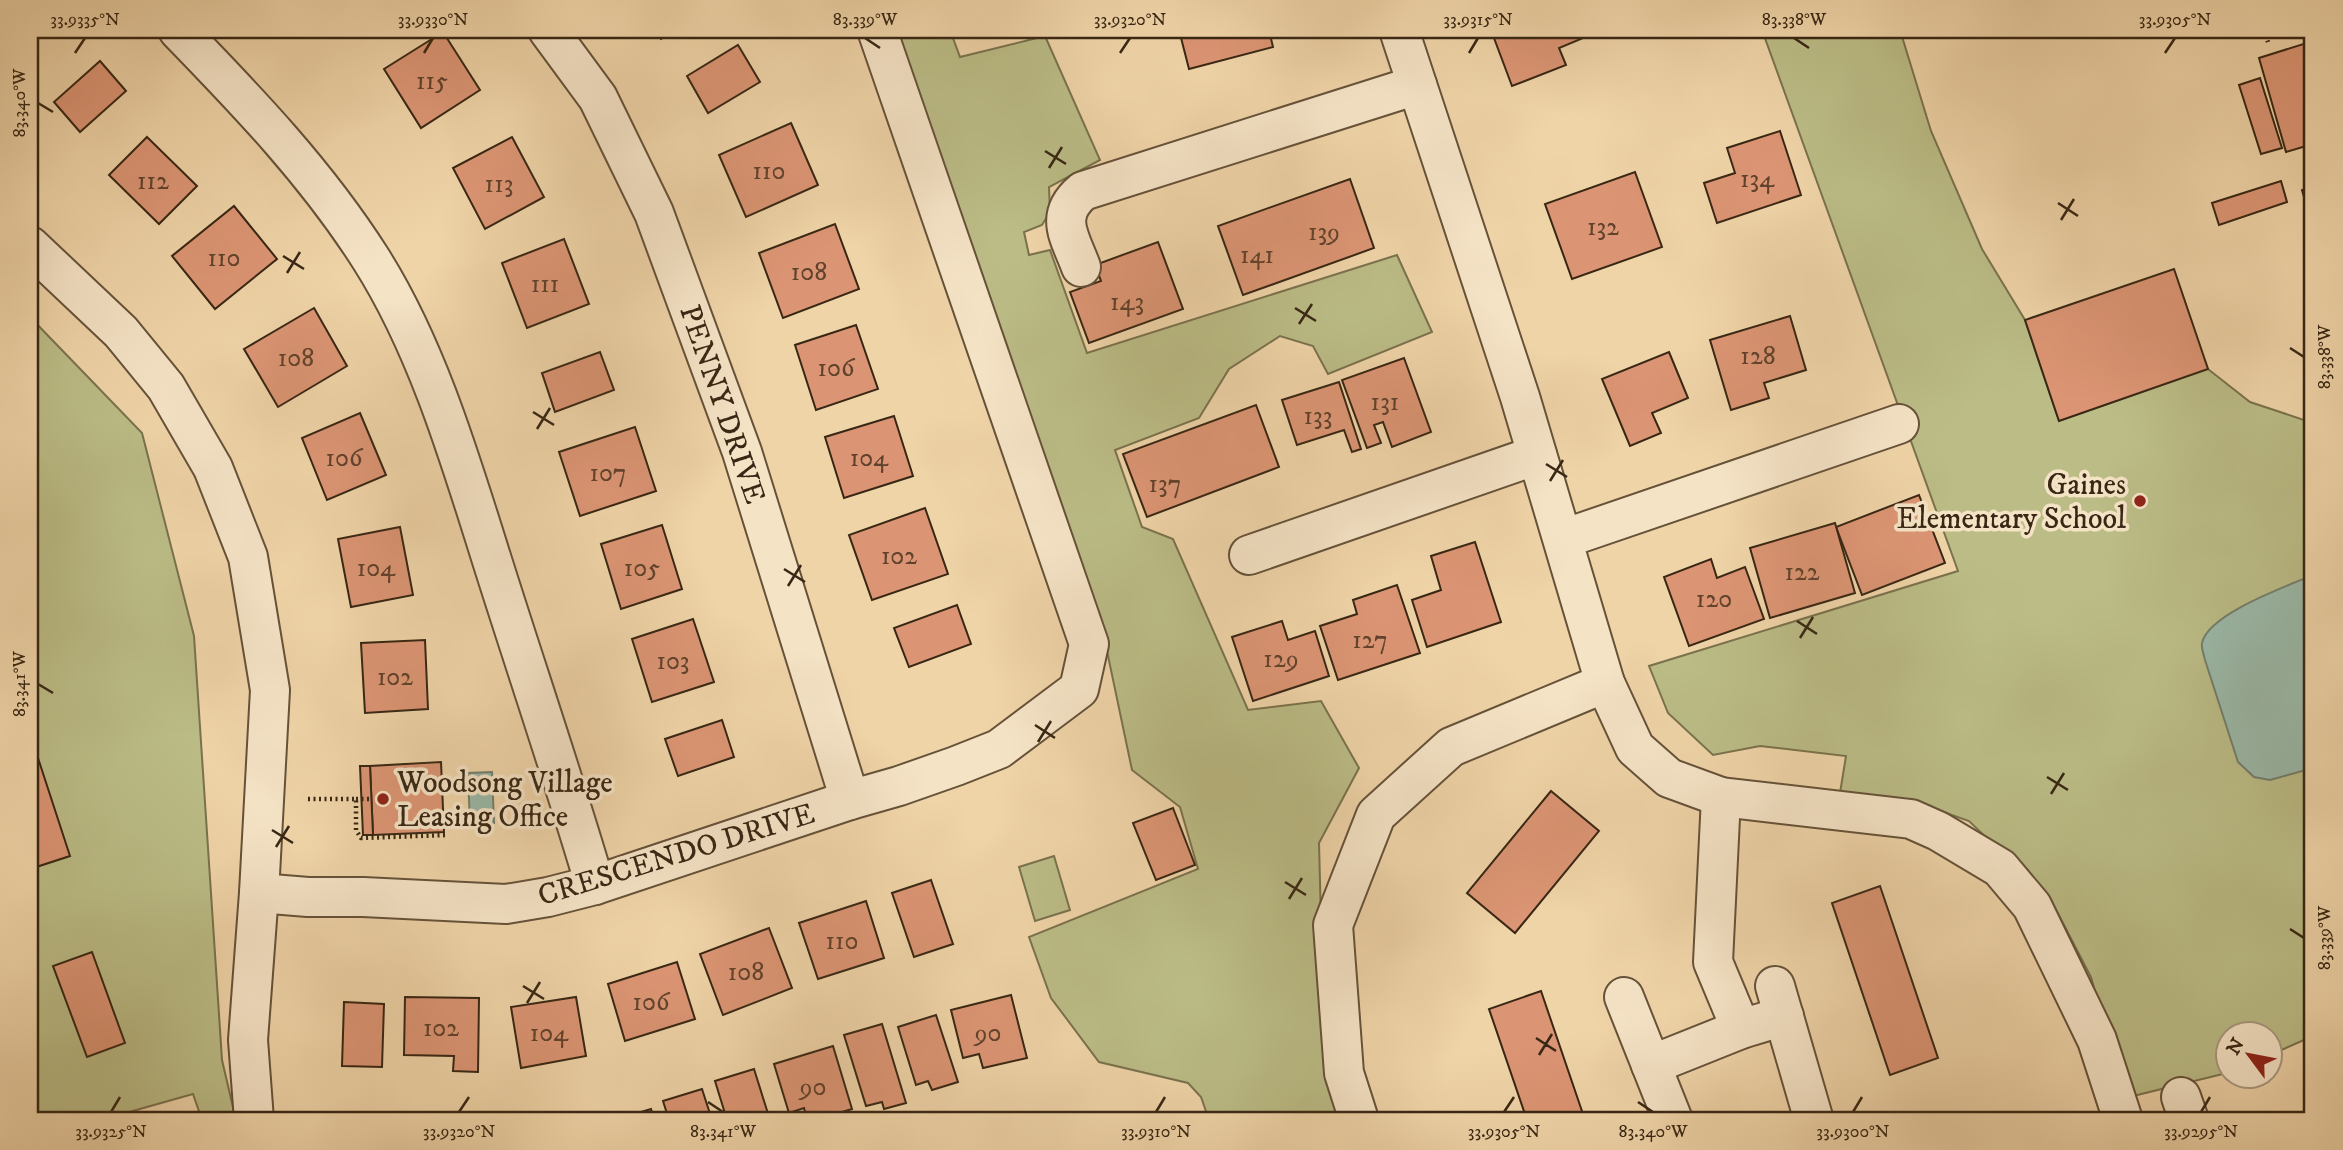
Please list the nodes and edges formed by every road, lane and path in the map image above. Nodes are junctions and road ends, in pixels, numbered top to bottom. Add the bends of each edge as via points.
1 (178, 30) edge
2 (548, 30) edge
3 (877, 30) edge
4 (1399, 30) edge
5 (2264, 30) edge
6 (2268, 41) dead end
7 (1418, 85) junction
8 (30, 246) edge
9 (1081, 267) dead end
10 (1899, 424) dead end
11 (1537, 455) junction
12 (1563, 538) junction
13 (1248, 555) dead end
14 (1605, 683) junction
15 (1721, 797) junction
16 (308, 799) dead end
17 (356, 799) junction
18 (372, 799) dead end
19 (850, 800) junction
20 (448, 835) dead end
21 (595, 885) junction
22 (259, 893) junction
23 (1624, 998) dead end
24 (1741, 1029) junction
25 (1651, 1066) junction
26 (1814, 1117) dead end
27 (254, 1120) edge
28 (1359, 1120) edge
29 (1673, 1120) edge
30 (2123, 1120) edge

1 - 21 street via 315,178 400,311 472,496
2 - 19 street, PENNY DRIVE via 598,98 654,213 742,452
3 - 19 street, CRESCENDO DRIVE via 1089,644 1079,689 999,749
4 - 7 street
5 - 6 path
7 - 9 street via 1083,191 1066,212 1067,230
7 - 11 street
8 - 22 street via 121,332 166,387 212,468 248,557 270,690
10 - 12 street
11 - 12 street
11 - 13 street
12 - 14 street
14 - 15 street via 1635,748 1669,778
14 - 28 street via 1451,747 1376,815 1333,925 1345,1073
15 - 24 street via 1713,962
15 - 30 street via 1911,819 2000,868 2038,918 2097,1040
16 - 17 path
17 - 18 path
17 - 20 path via 356,830 361,838
19 - 21 street, CRESCENDO DRIVE
21 - 22 street, CRESCENDO DRIVE via 506,904
22 - 27 street via 248,1040
23 - 25 street
24 - 25 street
24 - 26 street via 1780,1001
25 - 29 street

